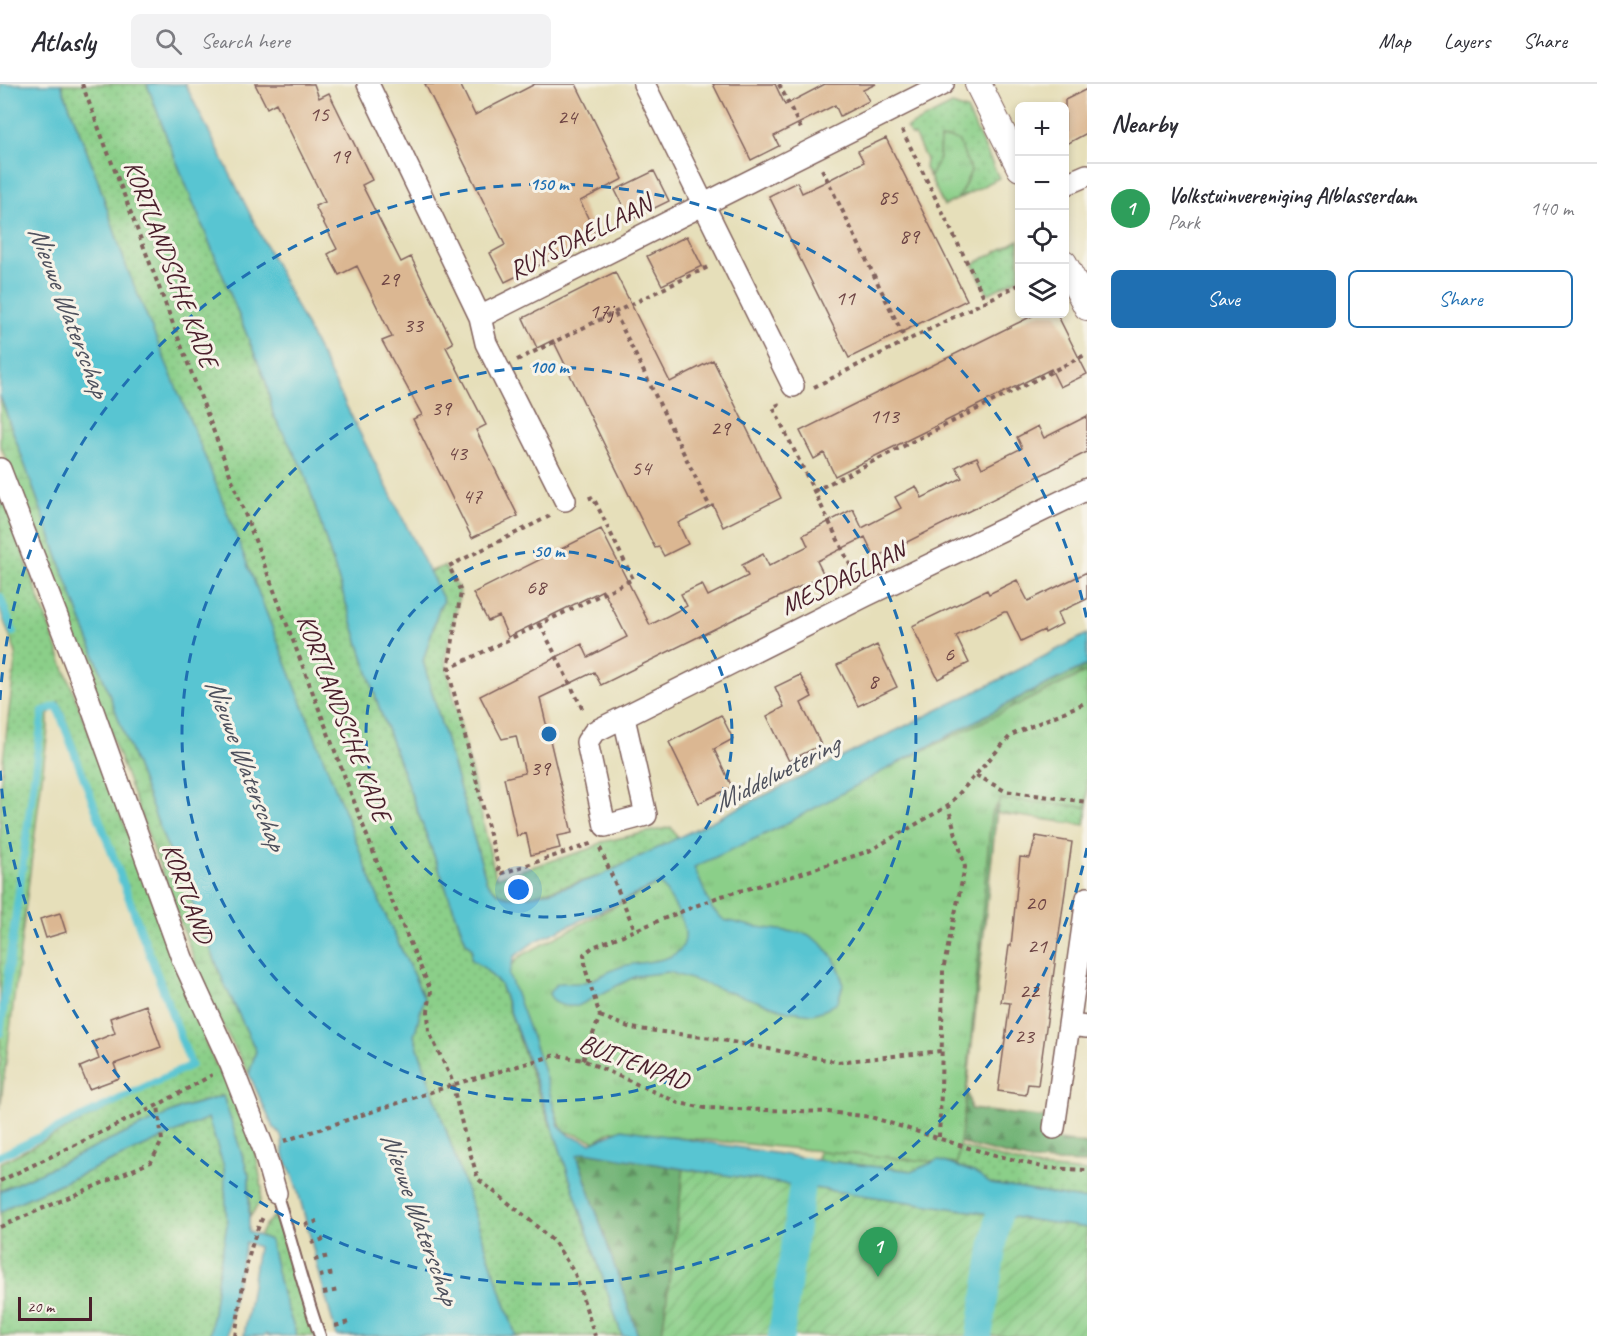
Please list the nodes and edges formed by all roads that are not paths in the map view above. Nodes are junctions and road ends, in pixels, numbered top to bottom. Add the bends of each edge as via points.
1 (368, 84) edge
2 (644, 84) edge
3 (943, 84) edge
4 (978, 84) edge
5 (1015, 158) edge
6 (1087, 175) edge
7 (1069, 183) edge
8 (704, 205) junction
9 (1072, 271) edge
10 (1087, 307) edge
11 (480, 317) junction
12 (794, 393) road end
13 (0, 469) edge
14 (1087, 489) edge
15 (570, 504) road end
16 (624, 718) junction
17 (1087, 897) edge
18 (1078, 1026) edge
19 (1054, 1128) dead end
20 (276, 1193) joint
21 (320, 1336) edge

1 - 11 street
2 - 8 street
3 - 8 street, RUYSDAELLAAN
4 - 5 street
6 - 7 street
8 - 11 street, RUYSDAELLAAN
8 - 12 street
9 - 10 street
11 - 15 street via 486,343
13 - 20 street, KORTLAND via 182,958 263,1147
14 - 16 street, MESDAGLAAN
16 - 16 street, MESDAGLAAN via 594,732 587,742 605,826 646,815
17 - 18 street
18 - 19 street
20 - 21 lane, KORTLAND

